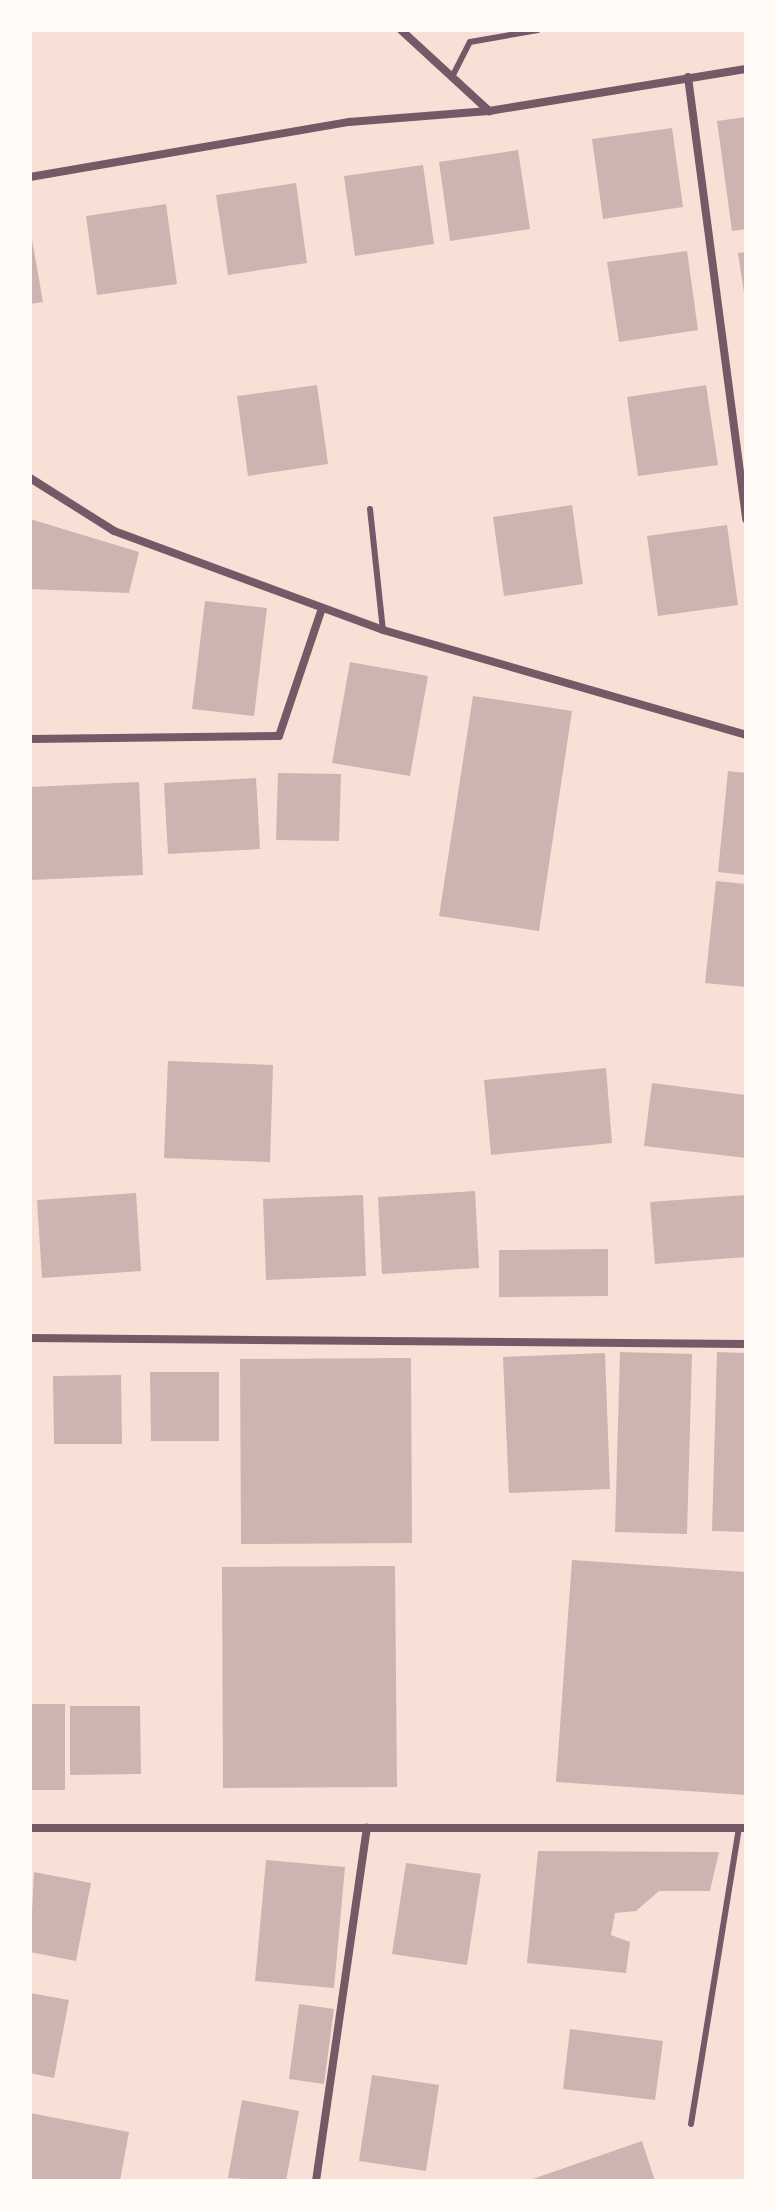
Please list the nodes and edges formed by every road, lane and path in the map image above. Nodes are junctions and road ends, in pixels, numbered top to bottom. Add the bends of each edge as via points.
1 (401, 30) edge
2 (538, 30) edge
3 (746, 69) edge
4 (452, 77) junction
5 (688, 77) junction
6 (489, 111) junction
7 (30, 177) edge
8 (30, 478) edge
9 (370, 509) dead end
10 (746, 519) edge
11 (322, 608) junction
12 (383, 630) junction
13 (746, 735) edge
14 (30, 739) edge
15 (30, 1338) edge
16 (746, 1344) edge
17 (30, 1828) edge
18 (367, 1828) junction
19 (742, 1828) edge
20 (691, 2124) dead end
21 (316, 2181) edge

1 - 4 street
2 - 4 lane via 470,42
3 - 5 street
4 - 6 street
5 - 6 street
5 - 10 street
6 - 7 street via 349,122
8 - 11 street via 114,531
9 - 12 lane
11 - 12 street
11 - 14 street via 279,736
12 - 13 street
15 - 16 street
17 - 18 street
18 - 19 street
18 - 21 street
19 - 20 lane

